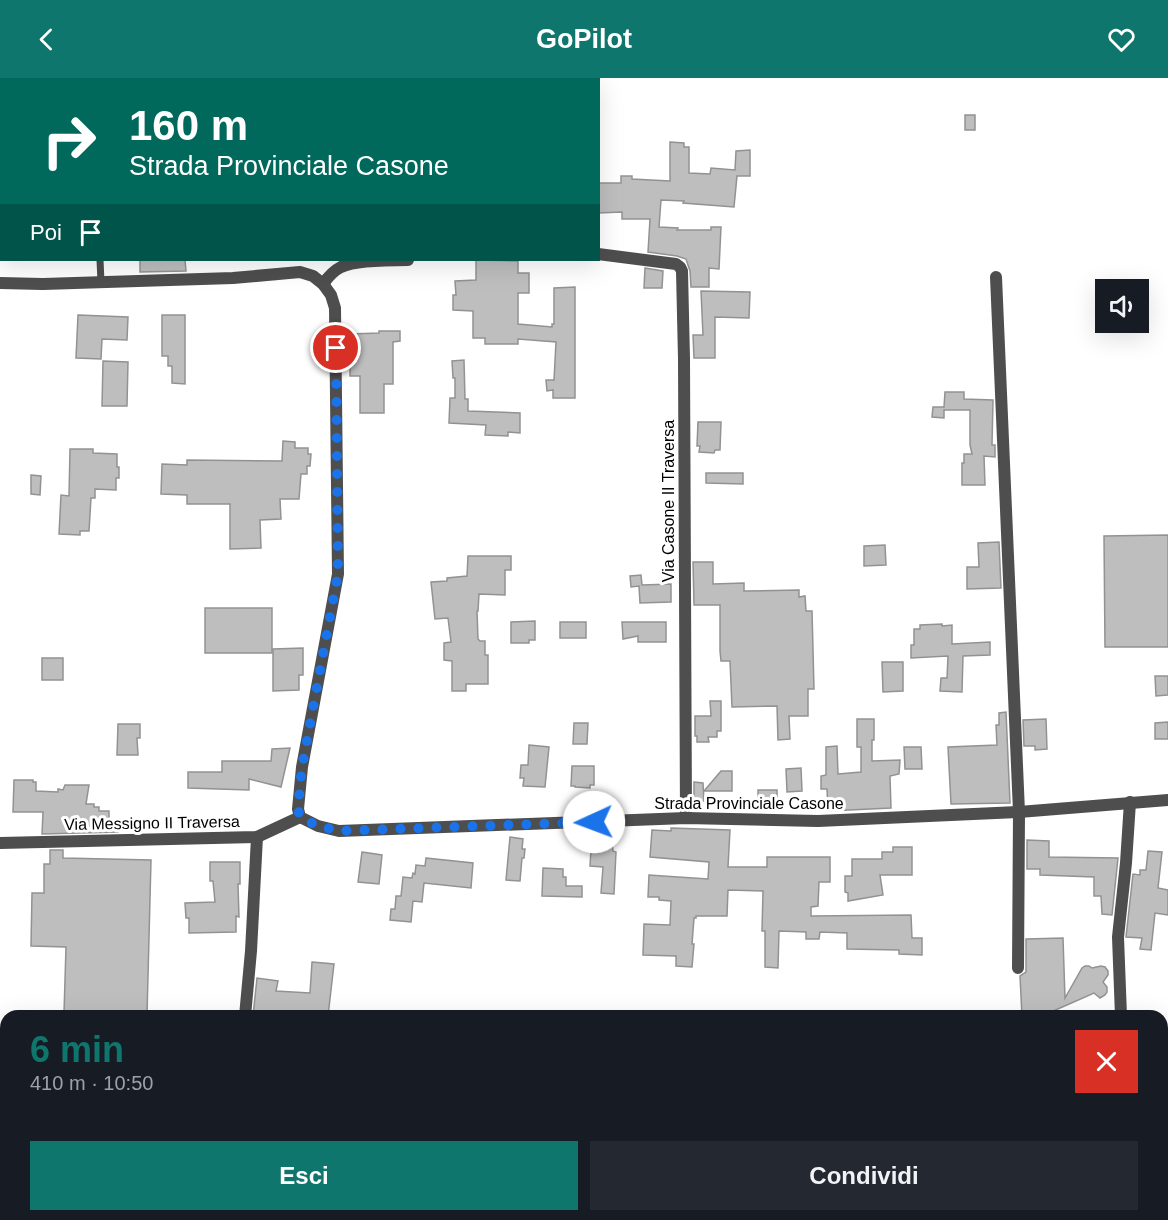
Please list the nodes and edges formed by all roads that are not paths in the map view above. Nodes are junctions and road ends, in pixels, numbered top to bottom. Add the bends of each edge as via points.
1 (600, 254) edge
2 (100, 261) edge
3 (370, 261) edge
4 (996, 277) dead end
5 (101, 282) junction
6 (0, 283) edge
7 (323, 284) junction
8 (1168, 800) edge
9 (1130, 802) junction
10 (1019, 812) junction
11 (300, 817) junction
12 (686, 818) junction
13 (257, 837) junction
14 (0, 843) edge
15 (1018, 968) dead end
16 (246, 1010) edge
17 (1121, 1010) edge

1 - 12 street, Via Casone II Traversa via 676,264 682,271
2 - 5 lane
3 - 7 street via 342,267
4 - 10 street
5 - 6 street
5 - 7 street via 300,272
7 - 11 street via 335,308 338,574 302,767
8 - 9 street, Strada Provinciale Casone
9 - 10 street, Strada Provinciale Casone
9 - 17 street via 1118,937
10 - 12 street, Strada Provinciale Casone via 818,821
10 - 15 street
11 - 12 street, Strada Provinciale Casone via 339,831
11 - 13 street, Via Messigno II Traversa
13 - 14 street, Via Messigno II Traversa
13 - 16 street

